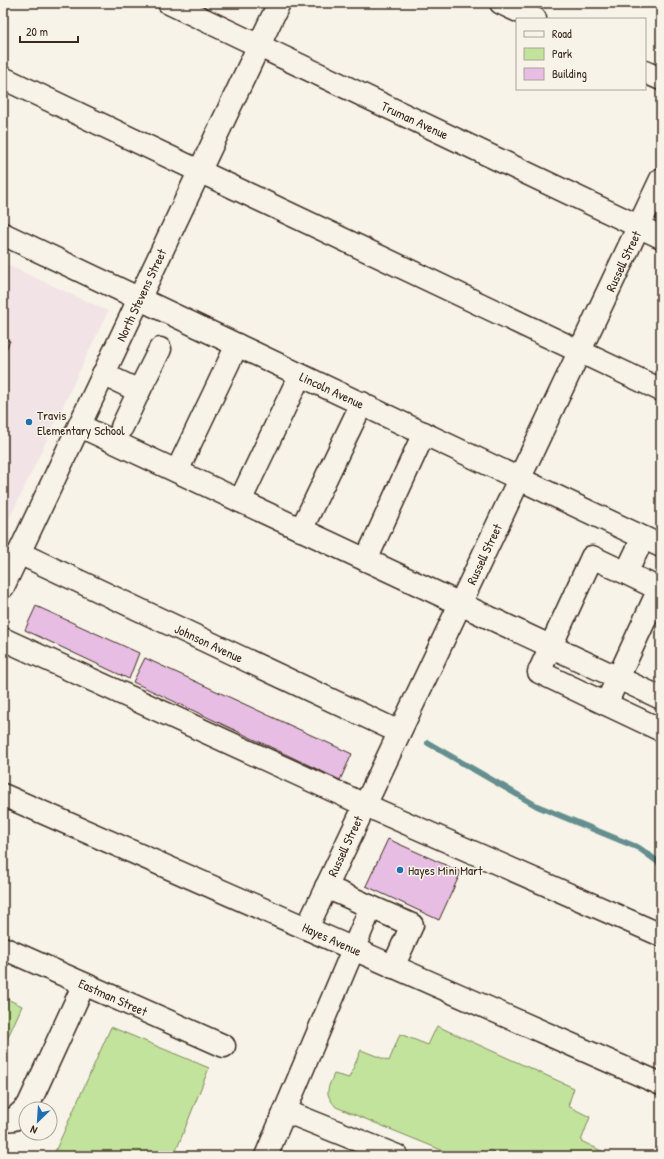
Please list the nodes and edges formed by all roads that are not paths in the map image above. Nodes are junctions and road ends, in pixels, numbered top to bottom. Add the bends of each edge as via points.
1 (169, 3) edge
2 (279, 3) edge
3 (502, 3) edge
4 (533, 18) edge
5 (259, 45) junction
6 (646, 72) edge
7 (3, 78) edge
8 (661, 79) edge
9 (199, 172) junction
10 (661, 179) edge
11 (639, 226) junction
12 (3, 234) edge
13 (661, 237) edge
14 (139, 299) junction
15 (237, 345) junction
16 (160, 350) dead end
17 (579, 352) junction
18 (103, 374) junction
19 (300, 375) junction
20 (661, 390) edge
21 (139, 391) junction
22 (362, 404) junction
23 (80, 426) junction
24 (122, 427) dead end
25 (424, 433) junction
26 (177, 471) junction
27 (520, 478) junction
28 (240, 501) junction
29 (301, 530) junction
30 (652, 542) edge
31 (19, 553) junction
32 (366, 560) junction
33 (626, 573) junction
34 (3, 588) edge
35 (460, 604) junction
36 (3, 639) edge
37 (550, 646) junction
38 (618, 678) junction
39 (661, 698) edge
40 (606, 704) junction
41 (661, 730) edge
42 (399, 732) junction
43 (3, 795) edge
44 (365, 805) junction
45 (326, 887) junction
46 (371, 907) junction
47 (307, 928) junction
48 (661, 935) edge
49 (3, 948) edge
50 (353, 949) junction
51 (393, 967) junction
52 (84, 984) junction
53 (224, 1046) dead end
54 (661, 1084) edge
55 (285, 1111) junction
56 (3, 1120) edge
57 (266, 1156) edge
58 (397, 1156) edge

1 - 5 street, Truman Avenue
2 - 5 street, North Stevens Street
3 - 4 street
5 - 9 street, North Stevens Street
5 - 11 street, Truman Avenue
6 - 8 street
7 - 9 street
9 - 14 street, North Stevens Street
9 - 17 street
10 - 11 street, Russell Street
11 - 13 street, Truman Avenue
11 - 17 street, Russell Street
12 - 14 street, Lincoln Avenue
14 - 15 street, Lincoln Avenue
14 - 18 street, North Stevens Street
15 - 19 street, Lincoln Avenue
15 - 26 street
16 - 21 street
17 - 20 street
17 - 27 street, Russell Street
18 - 21 street
18 - 23 street, North Stevens Street
19 - 22 street, Lincoln Avenue
19 - 28 street
21 - 24 street
22 - 25 street, Lincoln Avenue
22 - 29 street
23 - 26 street
23 - 31 street, North Stevens Street
25 - 27 street, Lincoln Avenue
25 - 32 street
26 - 28 street
27 - 30 street, Lincoln Avenue
27 - 35 street, Russell Street
28 - 29 street
29 - 32 street
30 - 33 street
31 - 34 street, North Stevens Street
31 - 42 street, Johnson Avenue
32 - 35 street
33 - 37 street via 592,556
33 - 38 street via 658,589
35 - 37 street
35 - 42 street, Russell Street
36 - 44 street
37 - 38 street
37 - 40 street via 539,672
38 - 39 street
38 - 40 street
40 - 41 street
42 - 44 street, Russell Street
43 - 47 street, Hayes Avenue
44 - 45 street, Russell Street
44 - 48 street
45 - 46 street
45 - 47 street, Russell Street
46 - 50 street
46 - 51 street via 412,925
47 - 50 street, Hayes Avenue
49 - 52 street, Eastman Street
50 - 51 street, Hayes Avenue
50 - 55 street
51 - 54 street, Hayes Avenue
52 - 53 street, Eastman Street
52 - 56 street via 28,1106 14,1119
55 - 57 street
55 - 58 street

